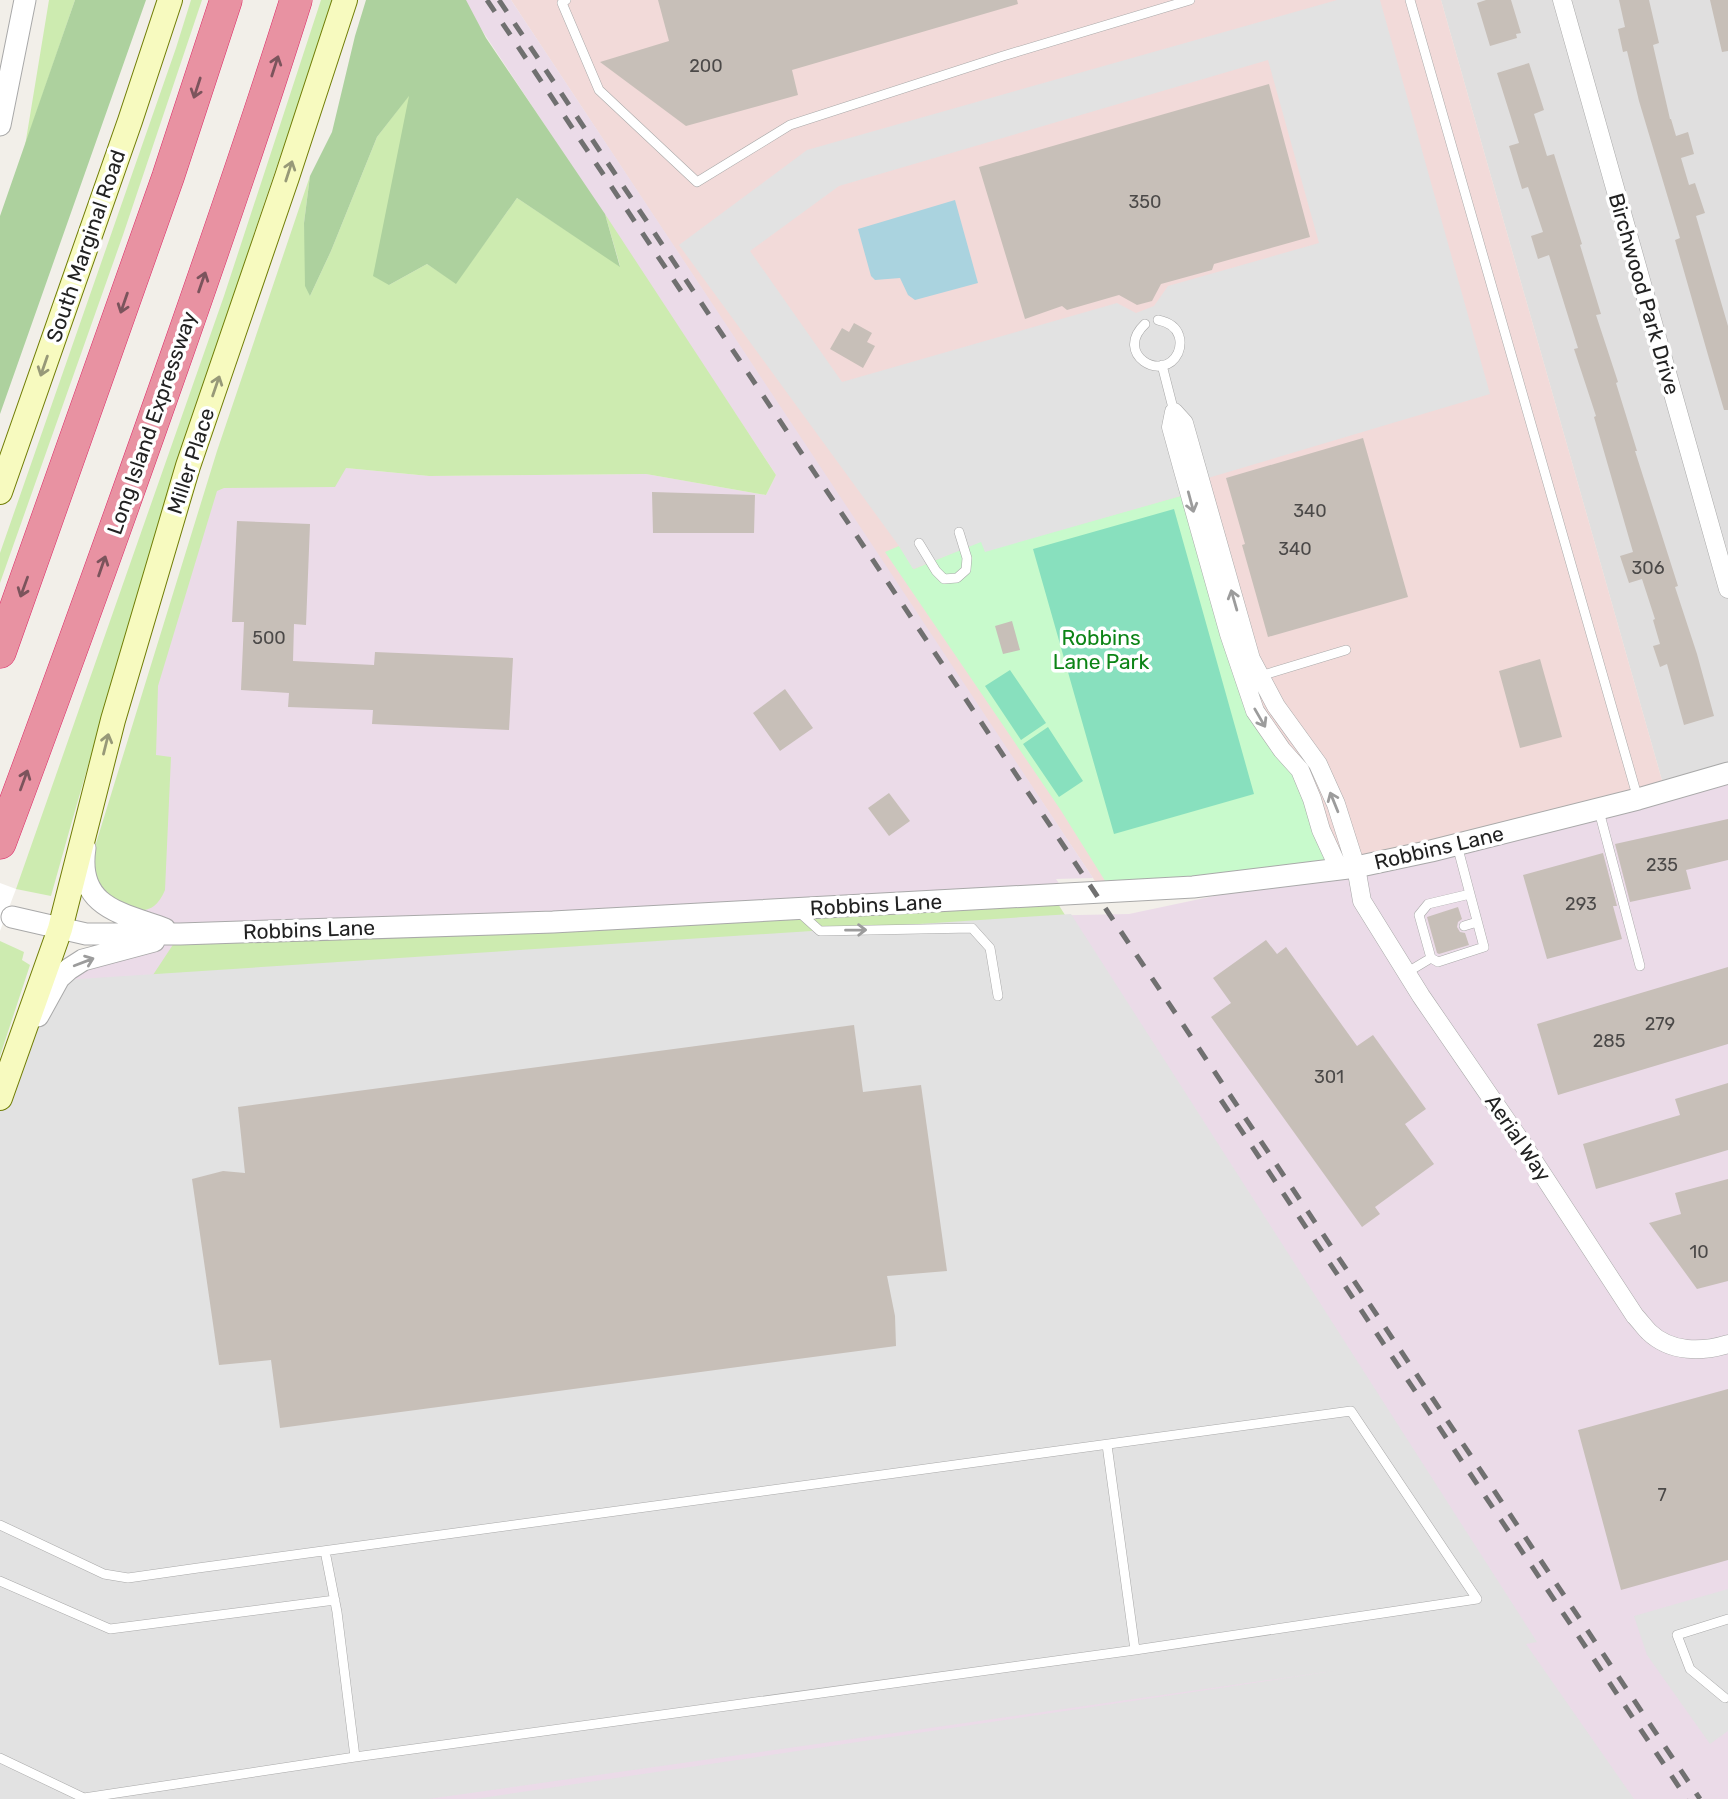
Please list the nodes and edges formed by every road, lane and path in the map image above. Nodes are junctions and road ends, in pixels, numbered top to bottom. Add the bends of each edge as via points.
1 (25, 0) edge
2 (170, 0) edge
3 (226, 0) edge
4 (296, 0) edge
5 (345, 0) edge
6 (566, 0) edge
7 (1190, 0) edge
8 (1410, 0) edge
9 (1562, 0) edge
10 (0, 125) edge
11 (1158, 320) dead end
12 (1145, 324) dead end
13 (1162, 365) junction
14 (1174, 412) junction
15 (0, 492) edge
16 (959, 531) dead end
17 (919, 543) dead end
18 (1728, 589) edge
19 (1346, 650) dead end
20 (0, 652) edge
21 (1260, 676) junction
22 (1728, 773) edge
23 (96, 784) junction
24 (1638, 799) junction
25 (1598, 809) junction
26 (0, 844) edge
27 (1457, 845) junction
28 (1348, 868) junction
29 (1470, 894) junction
30 (796, 909) junction
31 (12, 917) dead end
32 (1477, 922) junction
33 (1464, 926) dead end
34 (60, 929) junction
35 (180, 934) junction
36 (1431, 958) junction
37 (1640, 966) dead end
38 (1406, 973) junction
39 (998, 996) dead end
40 (4, 1087) edge
41 (1728, 1344) edge
42 (1107, 1445) junction
43 (0, 1525) edge
44 (325, 1551) junction
45 (0, 1581) edge
46 (335, 1600) junction
47 (1728, 1619) edge
48 (1135, 1650) junction
49 (1725, 1698) dead end
50 (0, 1758) edge
51 (355, 1758) junction

1 - 10 street
2 -> 15 main road, South Marginal Road
3 -> 20 highway
26 -> 4 highway, Long Island Expressway via 86,613
23 -> 5 main road, Miller Place via 188,466
6 - 7 lane via 562,3 599,90 697,182 790,125
8 - 24 lane
9 - 18 street, Birchwood Park Drive
11 - 13 lane via 1175,329 1180,340 1174,358
12 - 13 lane via 1134,341 1137,355 1148,364
13 - 14 lane
21 -> 14 street via 1251,659 1184,423
14 -> 28 street via 1171,427 1255,711 1300,770 1321,830
16 - 17 lane via 967,558 966,570 957,578 944,579
19 - 21 lane
28 -> 21 street via 1336,804 1318,764
22 - 24 street, Robbins Lane
23 - 34 main road, Miller Place
23 - 35 street via 85,853 86,883 95,898 113,909
24 - 25 street, Robbins Lane
25 - 27 street, Robbins Lane
25 - 37 lane
27 - 28 street, Robbins Lane
27 - 29 lane
28 - 30 street, Robbins Lane via 1193,887
28 - 38 street, Aerial Way via 1362,901
29 - 32 lane
29 - 36 lane via 1428,904 1419,915
30 - 35 street, Robbins Lane
30 -> 39 lane via 820,931 972,928 990,948
31 - 34 street, Robbins Lane
32 - 33 lane
32 - 36 lane via 1484,947 1438,962
34 - 35 street, Robbins Lane via 86,934
34 - 40 main road, Miller Place
40 -> 35 street via 52,990 69,969 83,960
36 - 38 lane
38 - 41 street, Aerial Way via 1651,1335 1695,1351
42 - 44 lane
42 - 48 lane
42 - 48 lane via 1351,1411 1477,1599
43 - 44 lane via 104,1573 128,1578
44 - 46 lane
45 - 46 lane via 110,1629
46 - 51 lane
47 - 49 lane via 1677,1635 1690,1670
48 - 51 lane
50 - 51 lane via 84,1798

